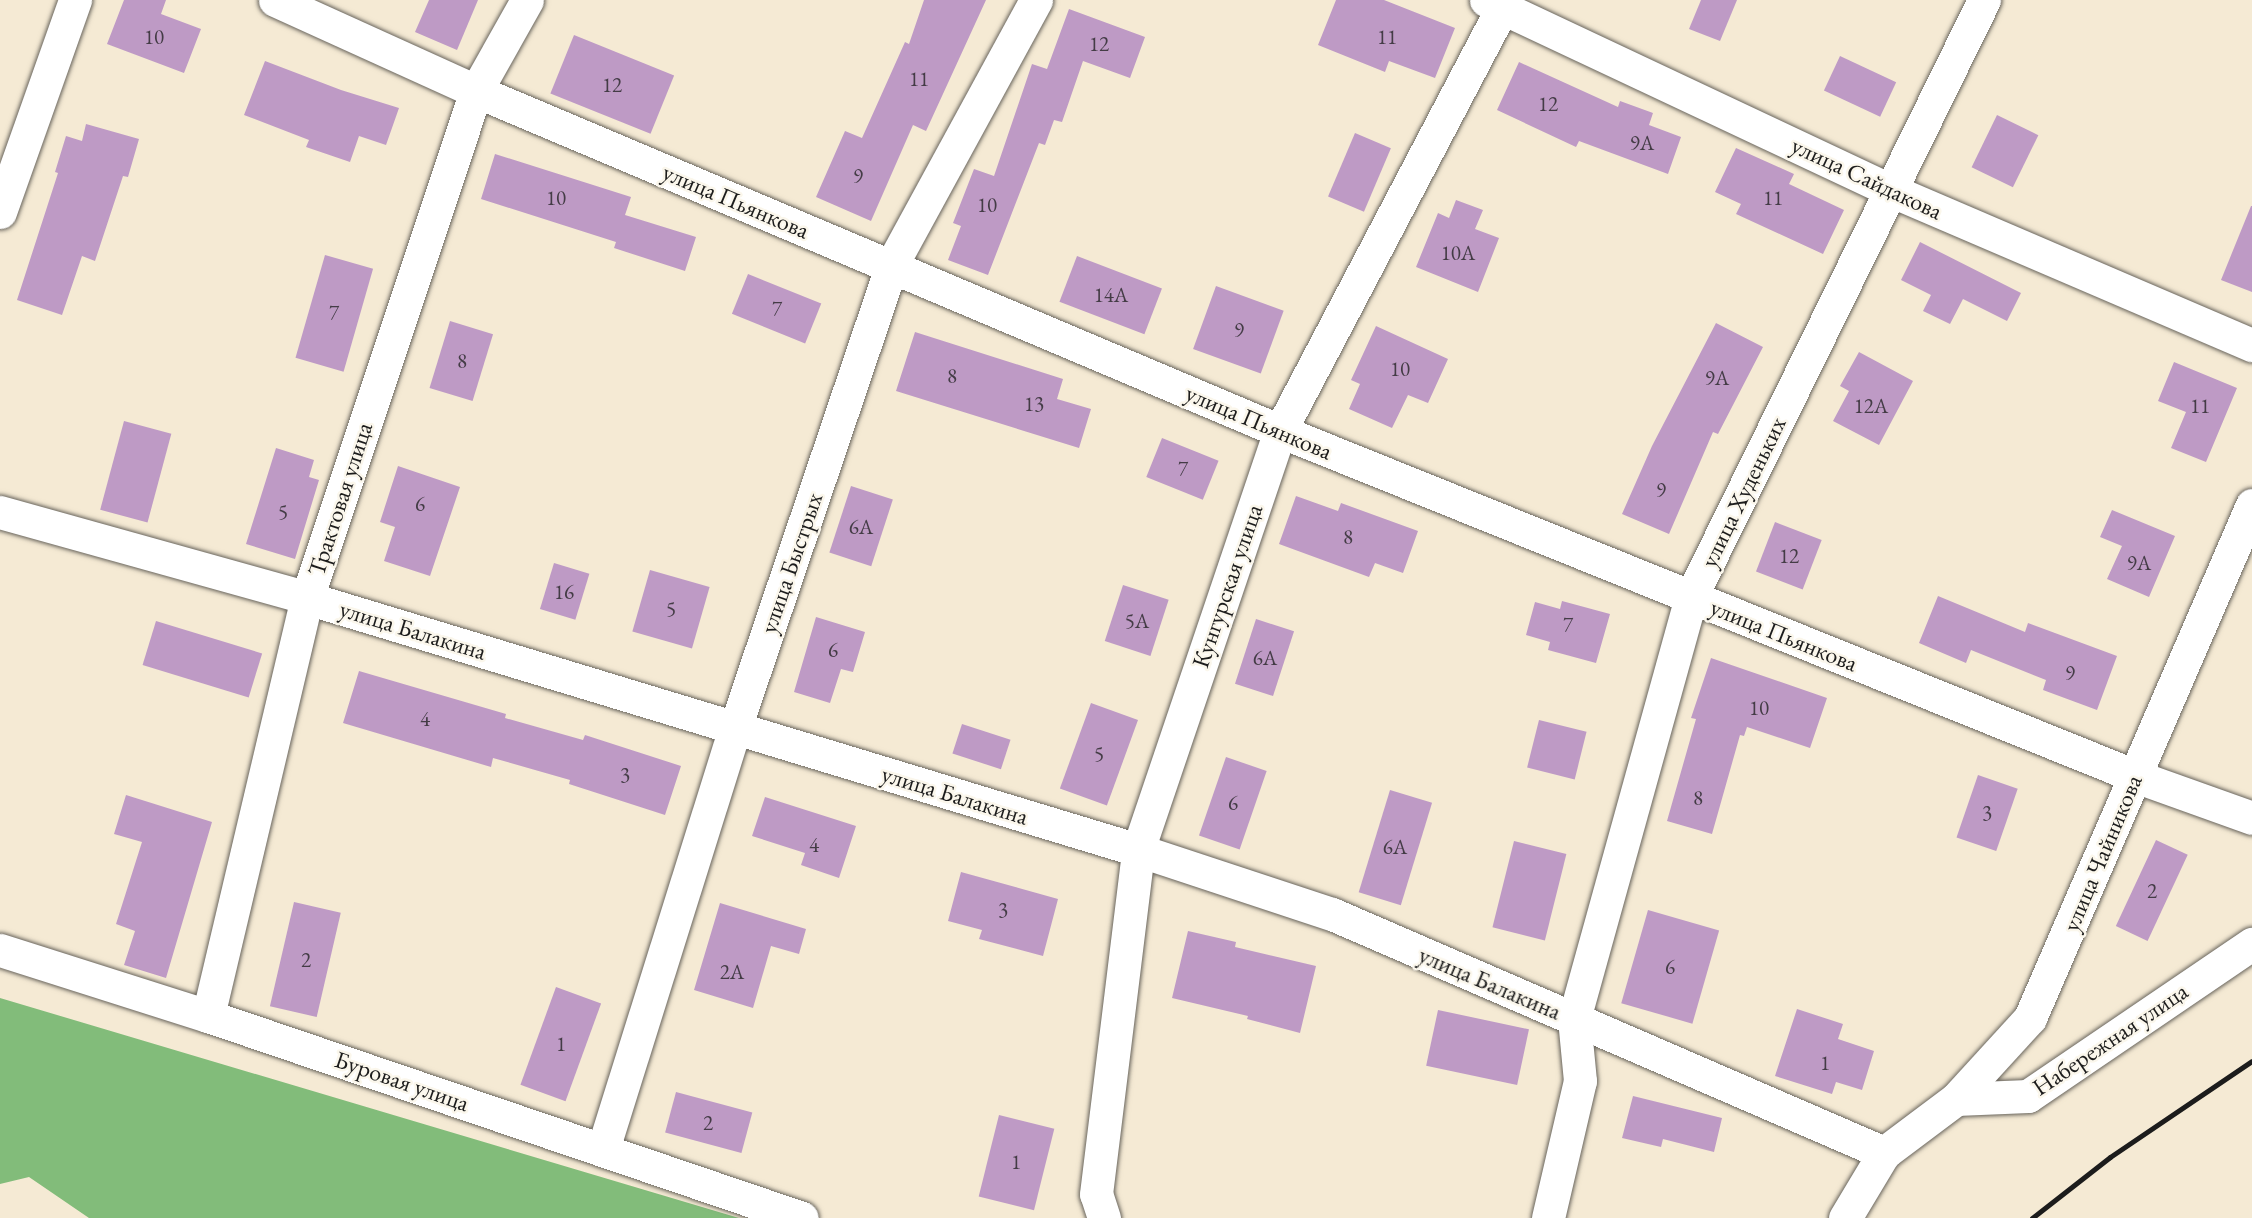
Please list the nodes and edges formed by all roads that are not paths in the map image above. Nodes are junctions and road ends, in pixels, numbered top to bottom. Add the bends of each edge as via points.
1 (75, 0) edge
2 (275, 0) edge
3 (527, 0) edge
4 (1036, 0) edge
5 (1984, 0) edge
6 (1498, 2) edge
7 (476, 91) junction
8 (1890, 190) junction
9 (0, 212) edge
10 (891, 267) junction
11 (2252, 345) edge
12 (1280, 431) junction
13 (2252, 505) edge
14 (0, 512) edge
15 (1691, 597) junction
16 (307, 598) junction
17 (736, 728) junction
18 (2135, 776) junction
19 (2252, 818) edge
20 (1138, 850) junction
21 (2252, 944) edge
22 (0, 950) edge
23 (208, 1016) junction
24 (1574, 1019) junction
25 (1956, 1099) junction
26 (603, 1149) junction
27 (1884, 1153) junction
28 (802, 1218) edge
29 (1104, 1218) edge
30 (1548, 1218) edge
31 (1845, 1218) edge

1 - 9 street
2 - 7 street, улица Пьянкова
3 - 7 street, Трактовая улица
4 - 10 street, улица Быстрых
5 - 8 street, улица Худеньких
6 - 8 street, улица Сайдакова
6 - 12 street, Кунгурская улица
7 - 10 street, улица Пьянкова
7 - 16 street, Трактовая улица
8 - 11 street, улица Сайдакова
8 - 15 street, улица Худеньких
10 - 12 street, улица Пьянкова
10 - 17 street, улица Быстрых
12 - 15 street, улица Пьянкова
12 - 20 street, Кунгурская улица
13 - 18 street, улица Чайникова
14 - 16 street, улица Балакина
15 - 18 street, улица Пьянкова
15 - 24 street, улица Худеньких
16 - 17 street, улица Балакина
16 - 23 street, Трактовая улица
17 - 20 street, улица Балакина
17 - 26 street, улица Быстрых
18 - 19 street, улица Пьянкова
18 - 25 street, улица Чайникова via 2030,1018
20 - 24 street, улица Балакина via 1332,914
20 - 29 street, Кунгурская улица via 1096,1194
21 - 25 street, Набережная улица via 2028,1096
22 - 23 street, Буровая улица
23 - 26 street, Буровая улица
24 - 27 street, улица Балакина
24 - 30 street, улица Худеньких via 1580,1081
25 - 27 street, улица Чайникова
26 - 28 street, Буровая улица
27 - 31 street

